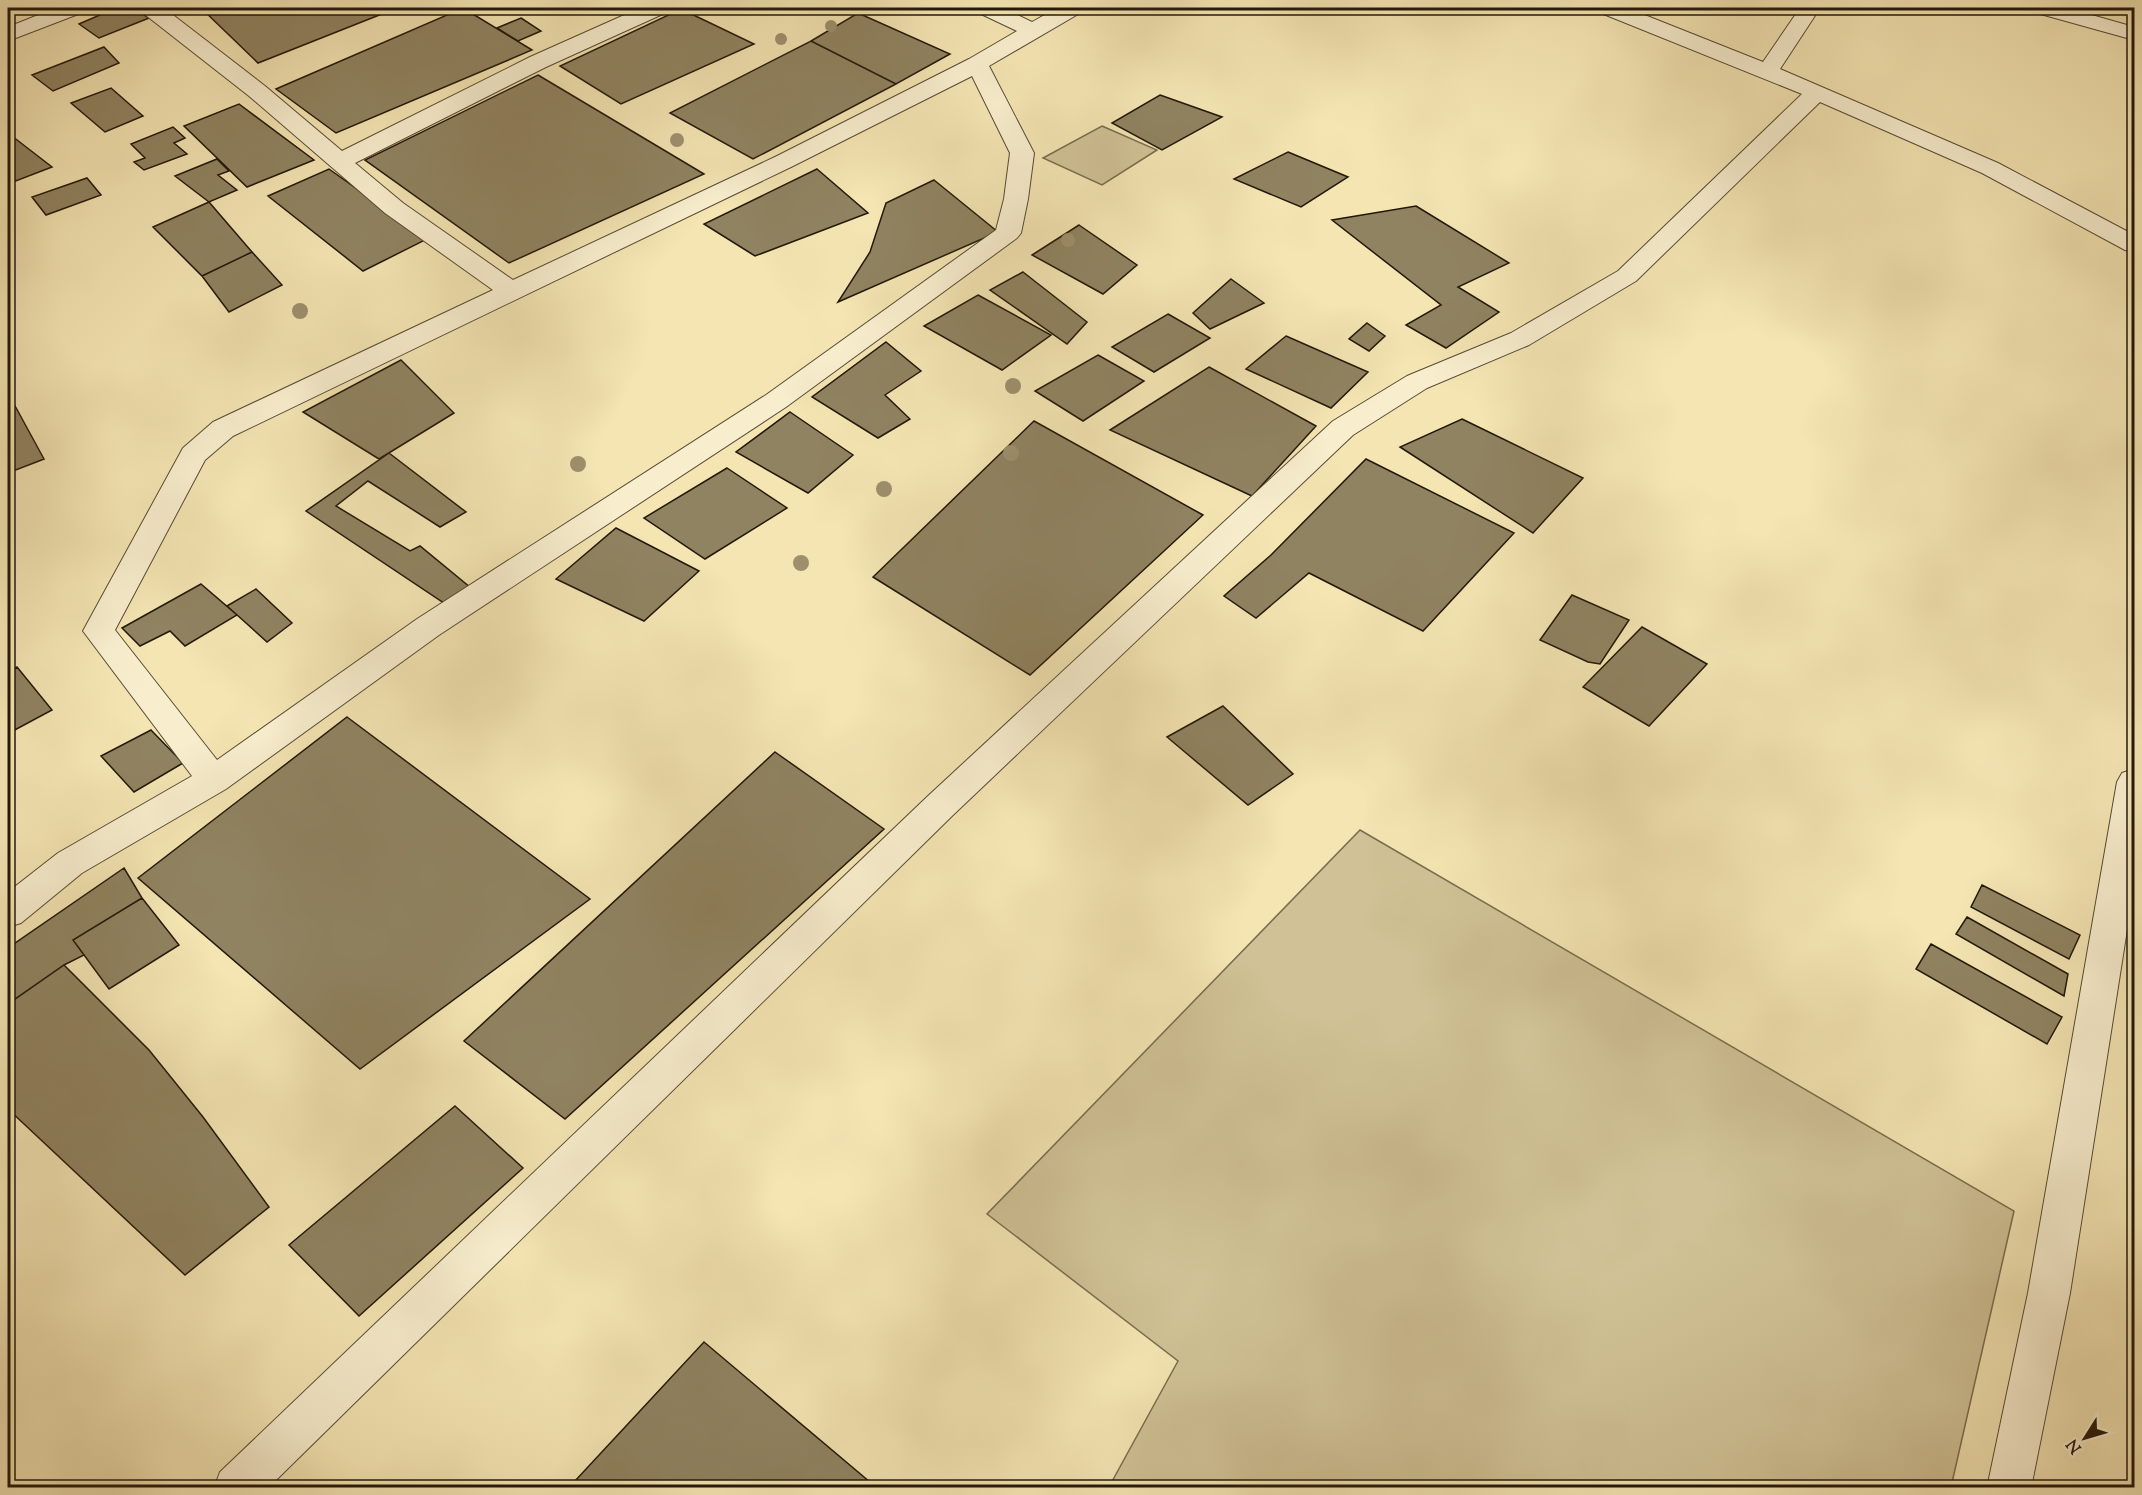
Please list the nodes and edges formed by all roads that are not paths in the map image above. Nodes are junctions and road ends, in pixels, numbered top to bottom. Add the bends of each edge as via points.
1 (73, 8) edge
2 (151, 8) edge
3 (657, 8) edge
4 (987, 8) edge
5 (1072, 8) edge
6 (1609, 8) edge
7 (1810, 8) edge
8 (2045, 8) edge
9 (1033, 31) junction
10 (2134, 34) edge
11 (8, 35) edge
12 (977, 64) junction
13 (1767, 72) junction
14 (1817, 92) junction
15 (340, 161) junction
16 (2134, 245) edge
17 (512, 291) junction
18 (214, 780) junction
19 (2134, 782) edge
20 (8, 912) edge
21 (236, 1488) edge
22 (2009, 1488) edge

1 - 11 street
2 - 15 street
3 - 15 street via 538,62
4 - 9 street
5 - 9 street
6 - 13 street
7 - 13 street
8 - 10 street
9 - 12 street
12 - 17 street
12 - 18 street via 1022,153 1008,233 776,401 428,627
13 - 14 street
14 - 16 street via 1990,168
14 - 21 street via 1627,276 1520,339 1417,382 1343,428 940,806
15 - 17 street via 394,208
17 - 18 street via 252,414 223,429 193,454 99,631
18 - 20 street via 70,863
19 - 22 street via 2049,1293

